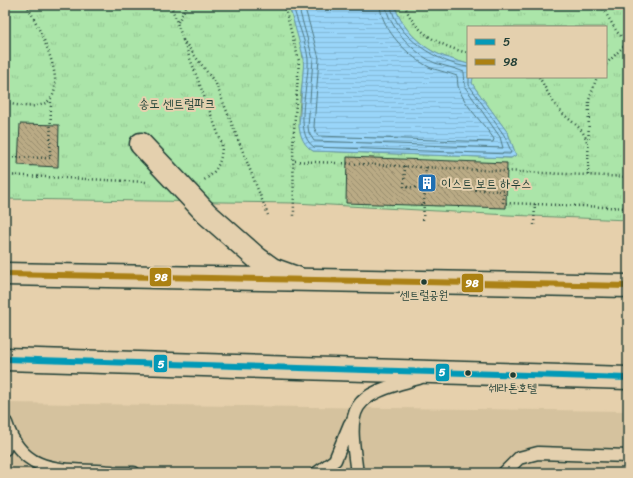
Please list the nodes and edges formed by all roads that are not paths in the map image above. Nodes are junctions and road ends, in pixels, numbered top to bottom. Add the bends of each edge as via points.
1 (141, 144) dead end
2 (5, 274) edge
3 (302, 280) junction
4 (628, 286) edge
5 (5, 359) edge
6 (468, 373) junction
7 (628, 378) edge
8 (353, 416) junction
9 (5, 423) edge
10 (5, 449) edge
11 (628, 456) edge
12 (110, 473) edge
13 (134, 473) edge
14 (318, 473) edge
15 (357, 473) edge
16 (504, 473) edge

1 - 3 main road via 207,214 258,259 272,269
2 - 3 main road
3 - 4 main road
5 - 6 main road
6 - 7 main road
6 - 8 lane via 425,377 401,383 362,400
8 - 14 lane via 335,460
8 - 15 lane via 352,435
9 - 10 lane
9 - 12 lane via 17,448 31,462 49,467
11 - 16 lane via 538,453 519,458
12 - 13 lane

